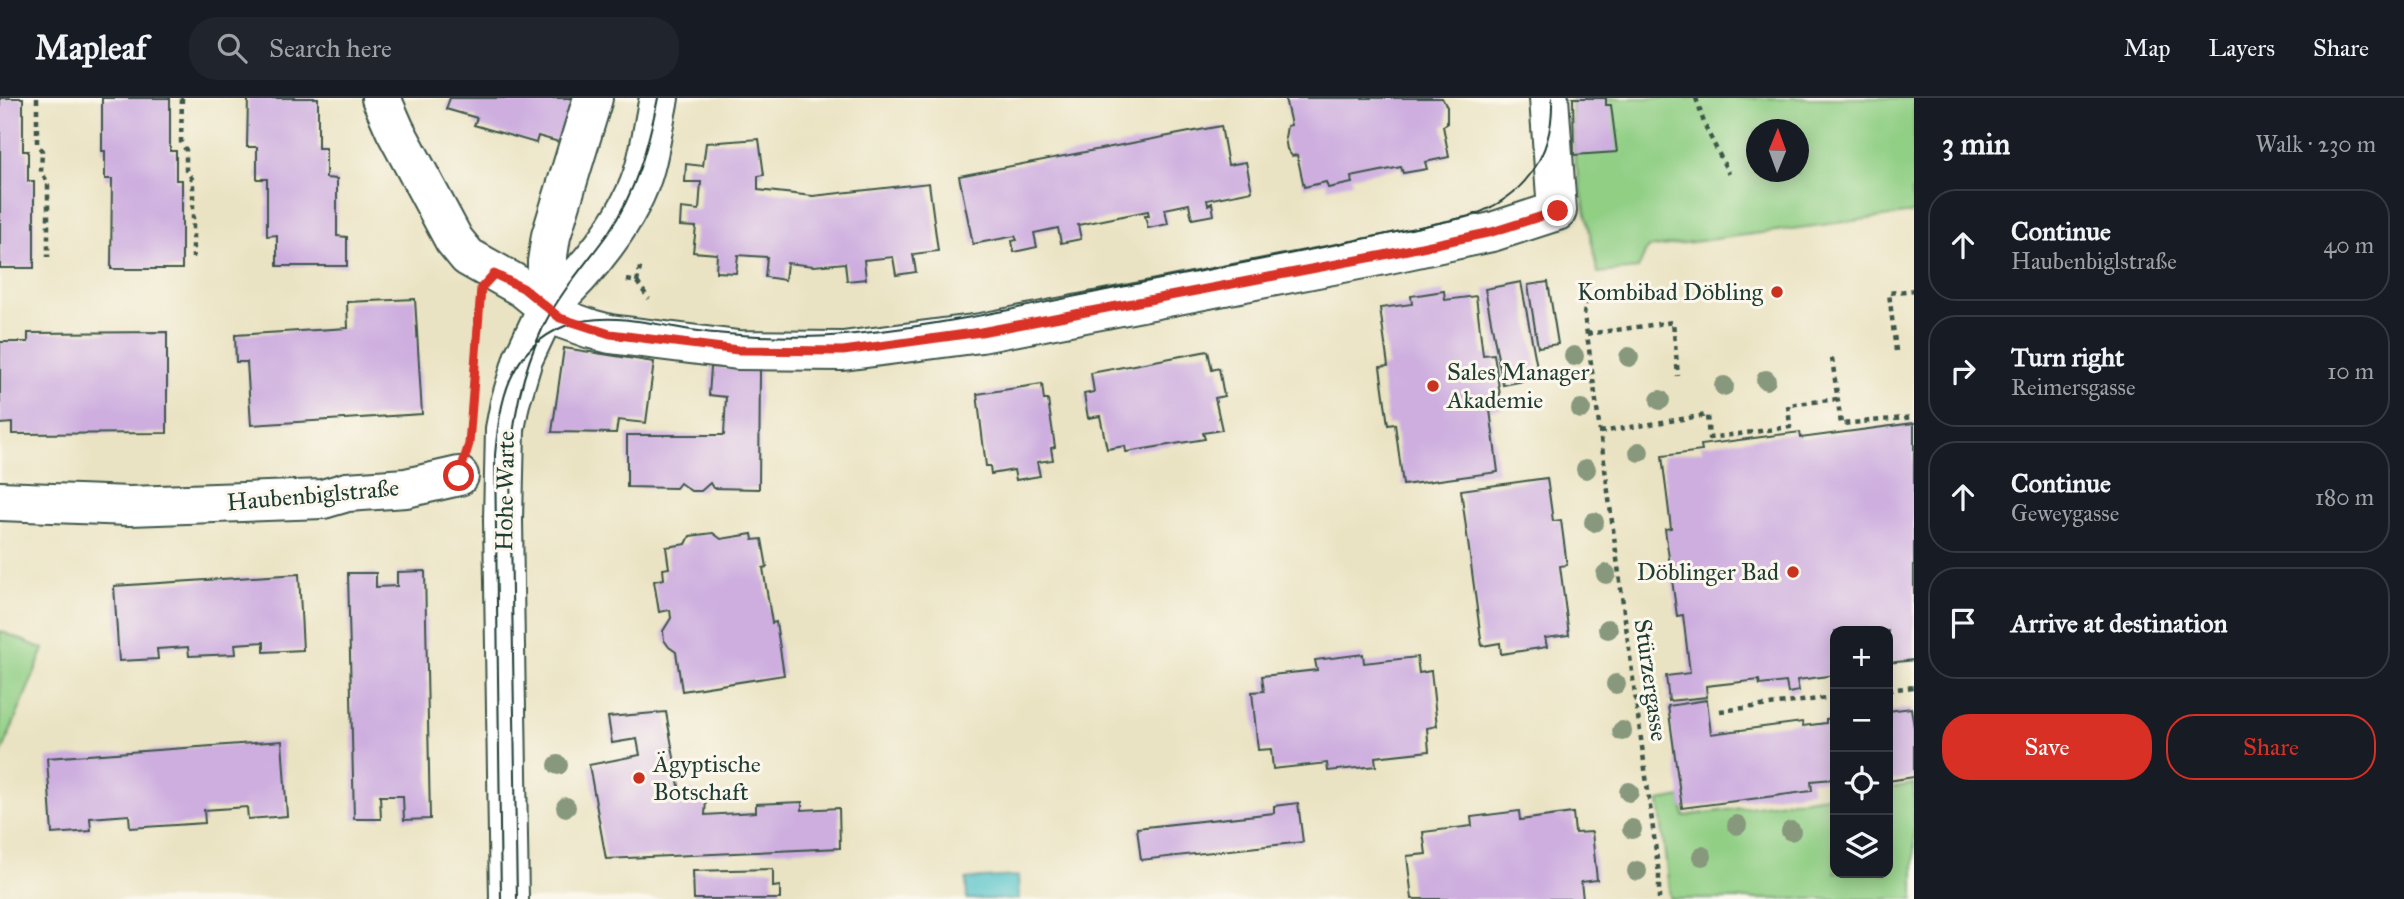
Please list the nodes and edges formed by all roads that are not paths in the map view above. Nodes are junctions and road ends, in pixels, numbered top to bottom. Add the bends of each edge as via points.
1 (381, 98) edge
2 (593, 98) edge
3 (659, 98) edge
4 (1549, 98) edge
5 (547, 308) junction
6 (459, 476) dead end
7 (0, 501) edge
8 (509, 899) edge

1 - 5 street via 454,240 468,257 523,288
2 - 5 street, Hohe Warte via 551,236
3 - 5 street via 645,168 631,201 585,270
4 - 5 street via 1558,211 1492,232 1384,255 981,332 843,351 738,350 610,334 560,318
5 - 8 street, Hohe Warte via 523,359 510,403 503,461
6 - 7 street, Haubenbiglstraße via 323,499 130,506

